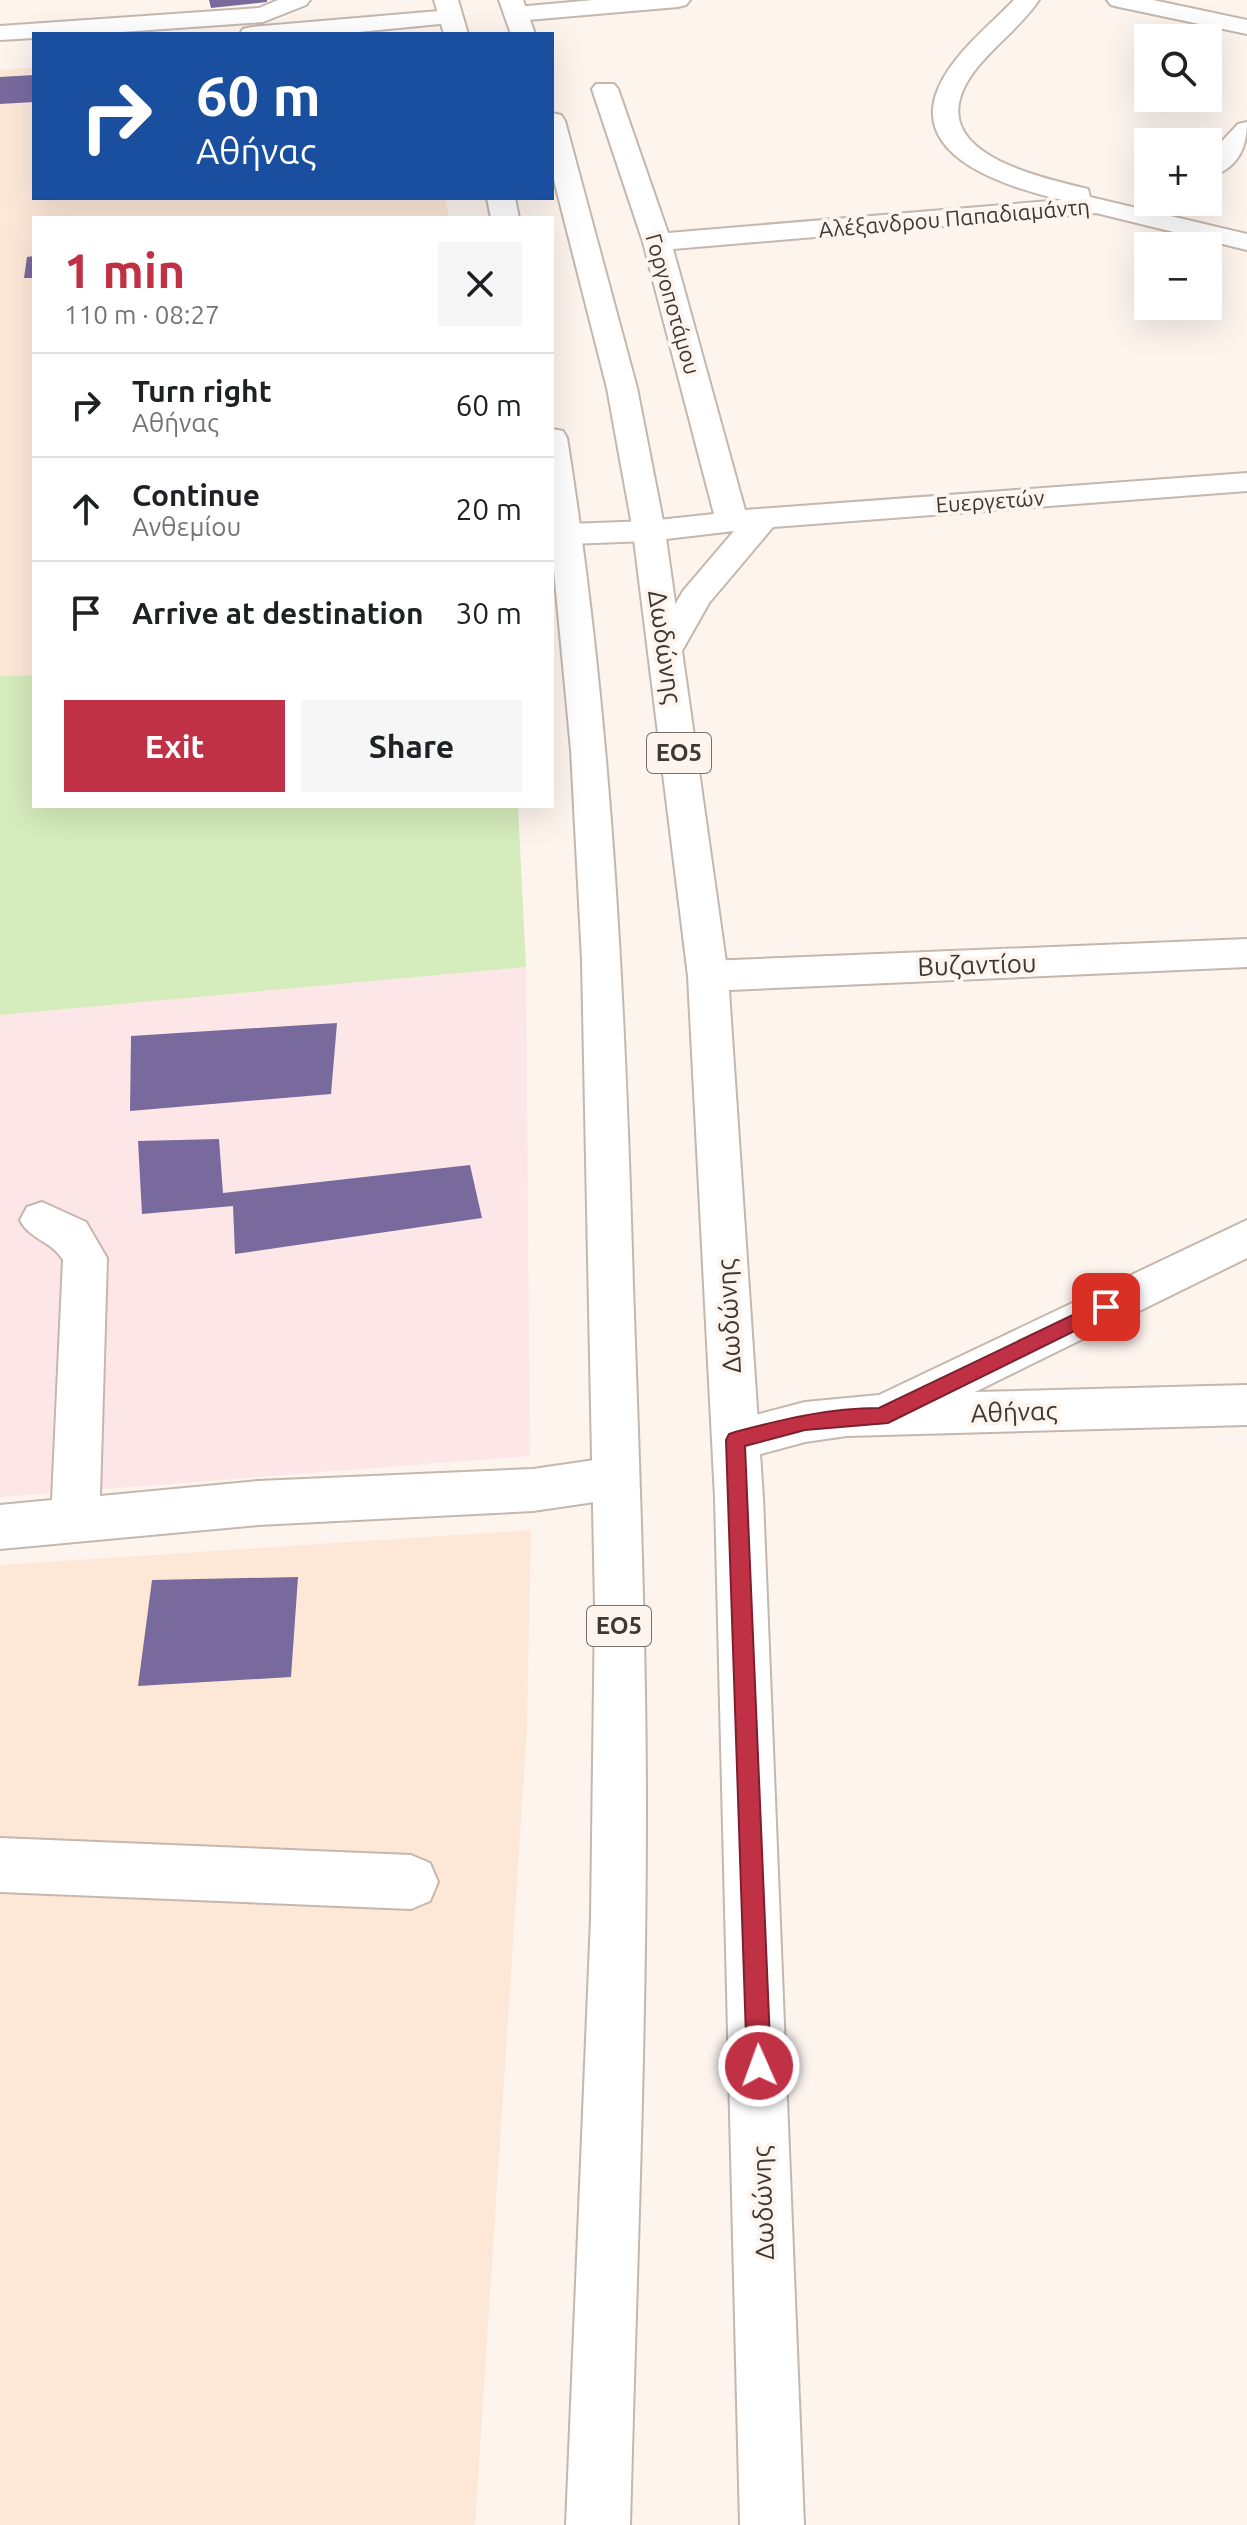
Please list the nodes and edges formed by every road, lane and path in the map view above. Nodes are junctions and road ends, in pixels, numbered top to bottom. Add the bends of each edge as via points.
1 (298, 0) edge
2 (678, 0) edge
3 (1027, 0) edge
4 (1119, 0) edge
5 (517, 16) edge
6 (451, 17) edge
7 (1247, 27) edge
8 (273, 32) edge
9 (0, 33) edge
10 (32, 52) edge
11 (0, 55) edge
12 (605, 89) dead end
13 (554, 129) edge
14 (1247, 130) edge
15 (1222, 158) edge
16 (1134, 195) edge
17 (1097, 201) junction
18 (657, 242) junction
19 (1247, 242) edge
20 (554, 450) edge
21 (1247, 482) edge
22 (646, 519) junction
23 (748, 520) junction
24 (566, 523) junction
25 (666, 650) junction
26 (1247, 953) edge
27 (708, 976) junction
28 (42, 1220) dead end
29 (1247, 1238) edge
30 (1247, 1405) edge
31 (881, 1417) junction
32 (735, 1440) junction
33 (615, 1478) junction
34 (75, 1520) junction
35 (0, 1527) edge
36 (0, 1865) edge
37 (411, 1882) dead end
38 (598, 2525) edge
39 (772, 2525) edge

1 - 9 street via 263,15
2 - 5 street
3 - 17 street via 953,85 946,106 949,125 967,152 992,169
4 - 7 street
6 - 8 street
10 - 11 street
12 - 18 street, Γοργοποτάμου
13 - 22 street, Δωδώνης / ΕΟ5 via 622,388
14 - 15 street
16 - 17 street
17 - 18 street, Αλέξανδρου Παπαδιαμάντη
17 - 19 street, Αλέξανδρου Παπαδιαμάντη
18 - 23 street, Γοργοποτάμου
20 - 24 street, ΕΟ5
21 - 23 street, Ευεργετών
22 - 23 street, Ευεργετών
22 - 24 street, Ευεργετών
22 - 25 street, Δωδώνης / ΕΟ5
23 - 25 street
24 - 33 street, ΕΟ5 via 589,726 601,925
25 - 27 street, Δωδώνης / ΕΟ5
26 - 27 street, Βυζαντίου
27 - 32 street, Δωδώνης / ΕΟ5
28 - 34 street via 71,1235 85,1258
29 - 31 street
30 - 31 street, Αθήνας
31 - 32 street, Αθήνας via 805,1422
32 - 39 street, Δωδώνης / ΕΟ5
33 - 34 street via 533,1490 258,1503
33 - 38 street, ΕΟ5 via 621,1715
34 - 35 street
36 - 37 street

